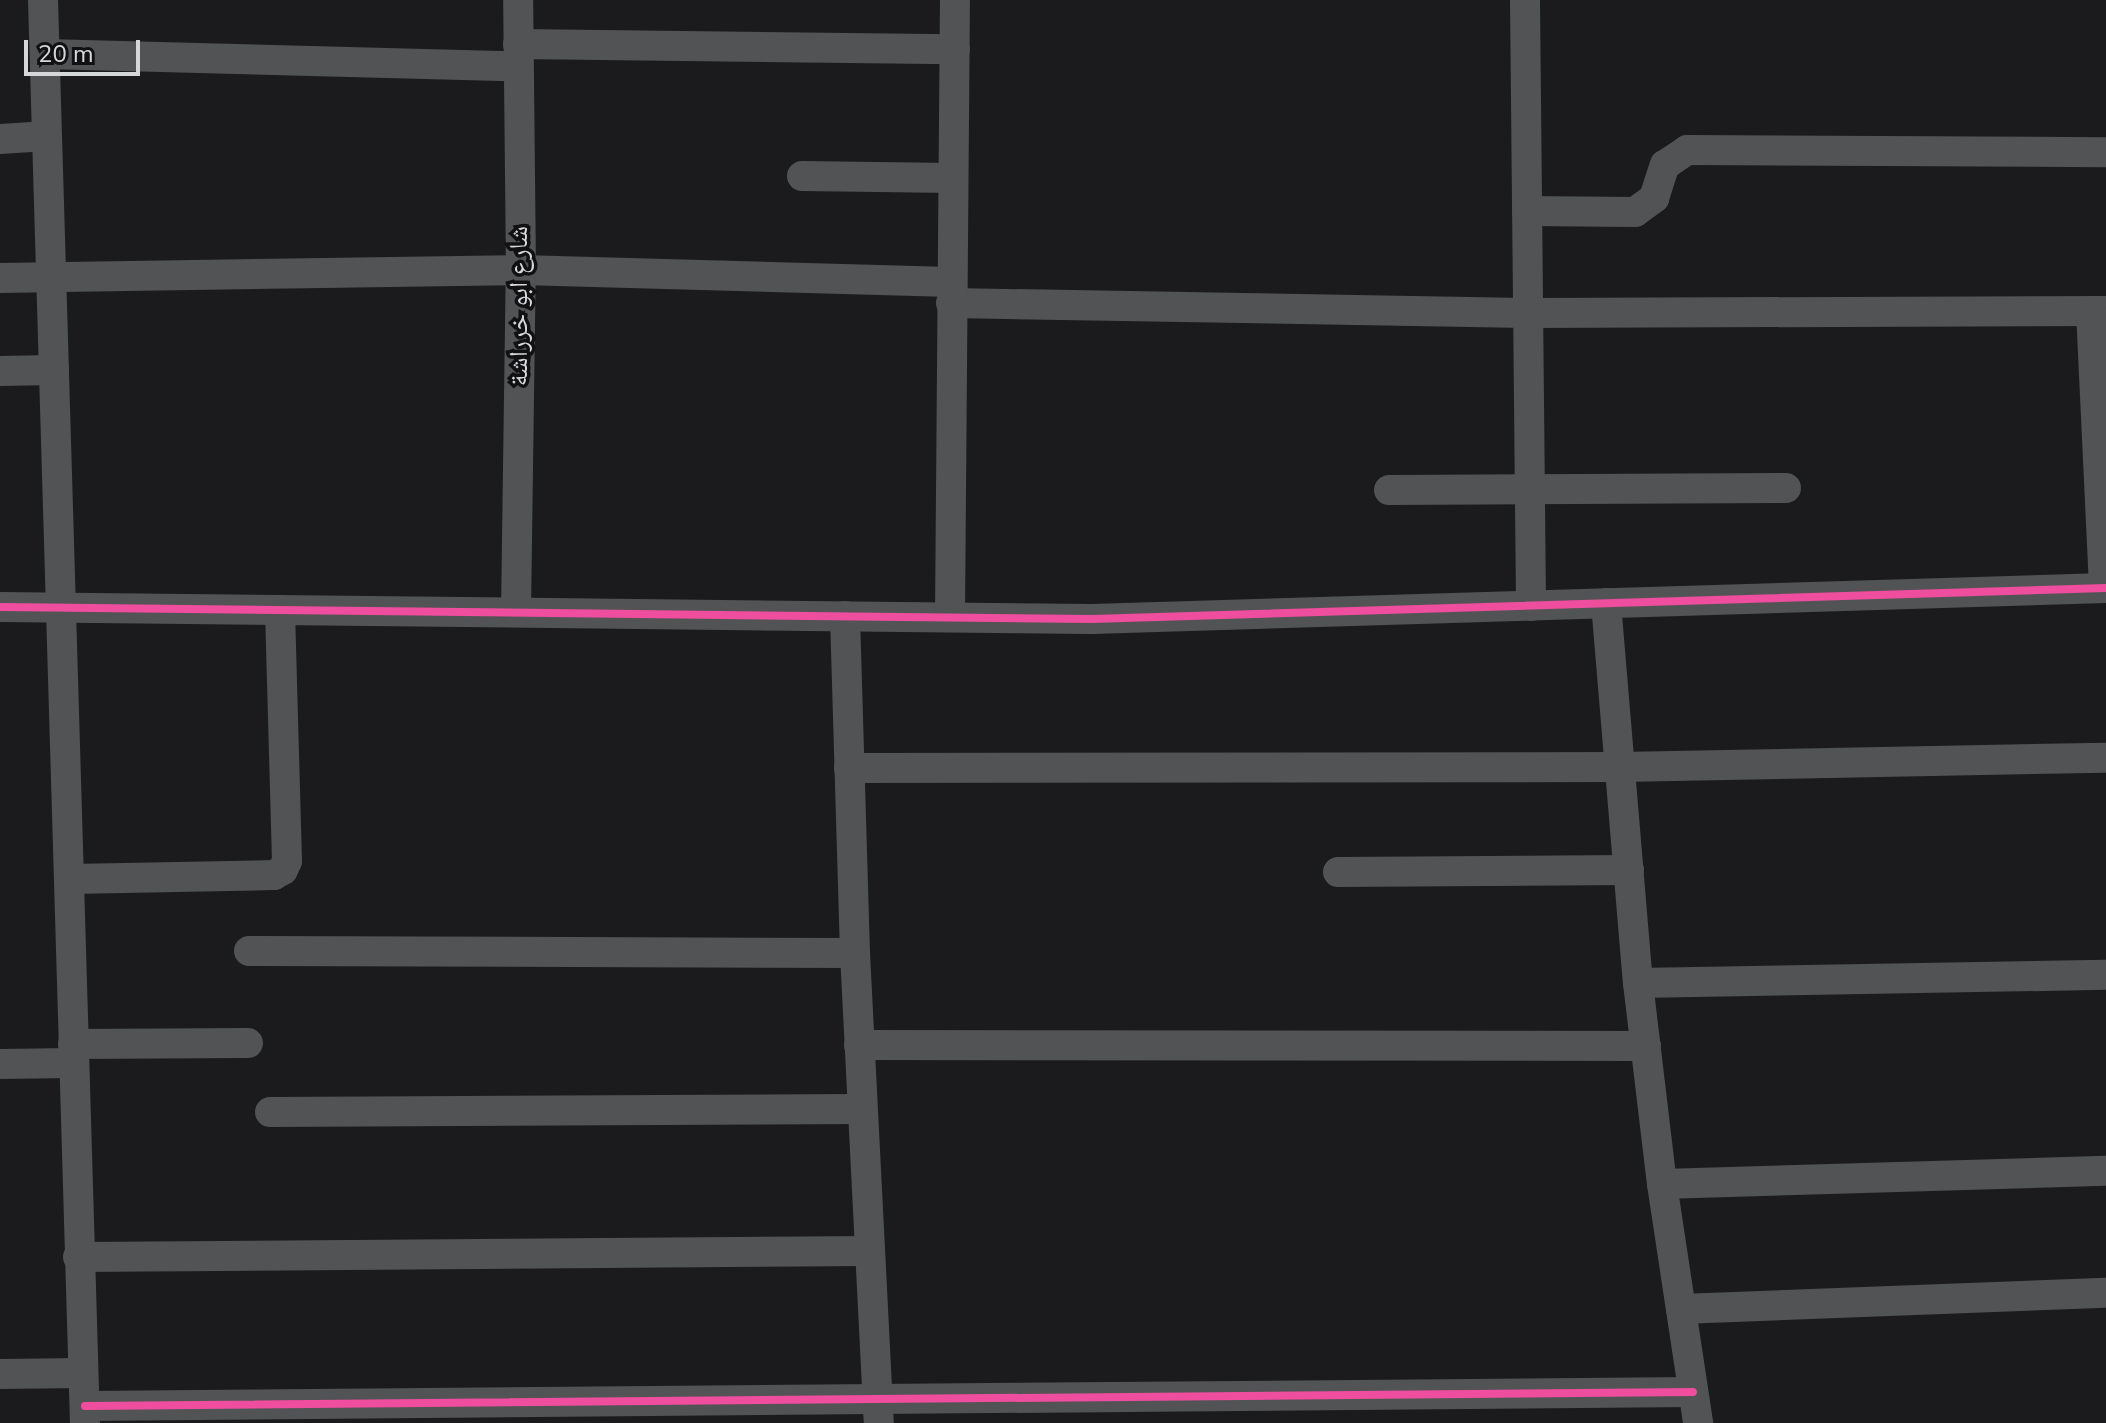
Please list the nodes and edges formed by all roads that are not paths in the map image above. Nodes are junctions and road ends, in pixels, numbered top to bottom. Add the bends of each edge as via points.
1 (43, 0) edge
2 (518, 0) edge
3 (955, 0) edge
4 (1525, 0) edge
5 (955, 49) junction
6 (45, 54) junction
7 (518, 55) junction
8 (47, 136) junction
9 (0, 139) edge
10 (2106, 152) edge
11 (802, 176) dead end
12 (953, 178) junction
13 (1527, 211) junction
14 (521, 270) junction
15 (50, 276) junction
16 (0, 278) edge
17 (951, 292) junction
18 (2098, 311) edge
19 (1528, 313) junction
20 (54, 370) junction
21 (0, 371) edge
22 (1786, 488) dead end
23 (1530, 489) junction
24 (1389, 490) dead end
25 (2105, 588) edge
26 (1606, 603) junction
27 (1531, 606) junction
28 (0, 607) edge
29 (62, 608) junction
30 (280, 610) junction
31 (516, 612) junction
32 (845, 616) junction
33 (950, 617) junction
34 (2106, 758) edge
35 (1620, 767) junction
36 (849, 768) junction
37 (1629, 870) junction
38 (1338, 872) dead end
39 (71, 879) junction
40 (249, 951) dead end
41 (855, 953) junction
42 (2106, 975) edge
43 (1638, 983) junction
44 (248, 1043) dead end
45 (859, 1045) junction
46 (1646, 1046) junction
47 (73, 1053) junction
48 (0, 1064) edge
49 (862, 1109) junction
50 (270, 1112) dead end
51 (2106, 1171) edge
52 (1662, 1184) junction
53 (869, 1251) junction
54 (78, 1257) junction
55 (2106, 1293) edge
56 (1681, 1309) junction
57 (83, 1373) junction
58 (0, 1374) edge
59 (1693, 1392) junction
60 (878, 1411) edge
61 (85, 1414) edge
62 (1698, 1423) edge

1 - 6 street
2 - 7 street, شارع ابو خرراشة
3 - 5 street
4 - 13 street
5 - 7 street
5 - 12 street
6 - 7 street
6 - 8 street
7 - 14 street, شارع ابو خرراشة
8 - 9 street
8 - 15 street
10 - 13 street via 1687,150 1665,165 1654,198 1635,212
11 - 12 street
12 - 17 street
13 - 19 street
14 - 15 street
14 - 17 street
14 - 31 street, شارع ابو خرراشة
15 - 16 street
15 - 20 street
17 - 19 street
17 - 33 street
18 - 19 street
18 - 25 street
19 - 23 street
20 - 21 street
20 - 29 street
22 - 23 street
23 - 24 street
23 - 27 street
25 - 26 street
26 - 27 street
26 - 35 street
27 - 33 street via 1092,619
28 - 29 street
29 - 30 street
29 - 39 street
30 - 31 street
30 - 39 street via 287,861 283,870 274,875
31 - 32 street
32 - 33 street
32 - 36 street
34 - 35 street
35 - 36 street
35 - 37 street
36 - 41 street
37 - 38 street
37 - 43 street
39 - 47 street
40 - 41 street
41 - 45 street
42 - 43 street
43 - 46 street
44 - 47 street
45 - 46 street
45 - 49 street
46 - 52 street
47 - 48 street
47 - 54 street
49 - 50 street
49 - 53 street
51 - 52 street
52 - 56 street
53 - 54 street
53 - 60 street
54 - 57 street
55 - 56 street
56 - 59 street
57 - 58 street
57 - 61 street
59 - 60 street
59 - 62 street
60 - 61 street

